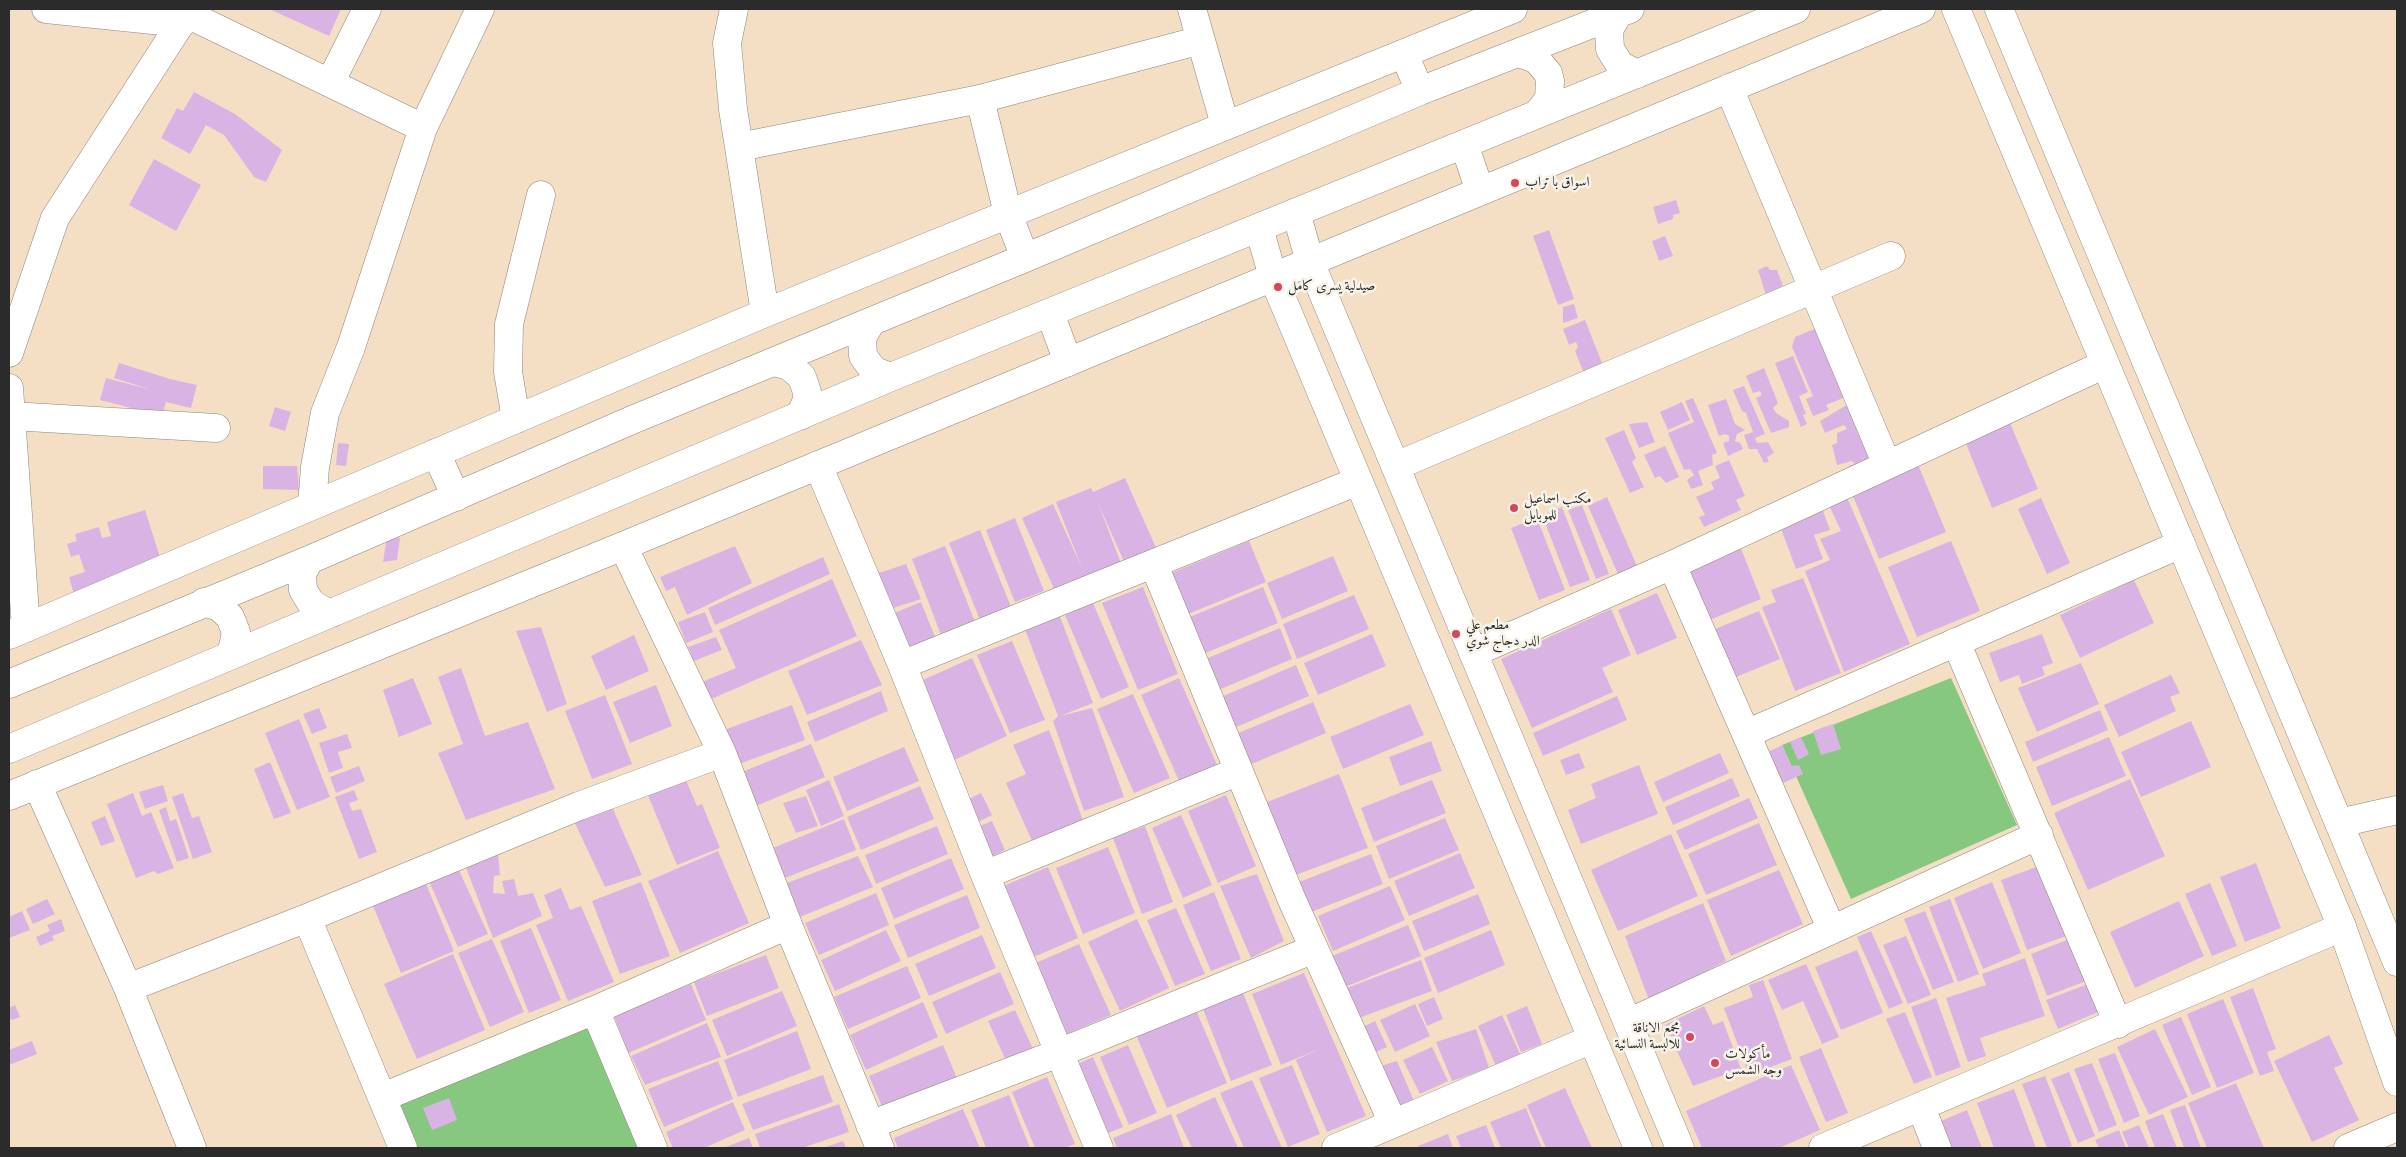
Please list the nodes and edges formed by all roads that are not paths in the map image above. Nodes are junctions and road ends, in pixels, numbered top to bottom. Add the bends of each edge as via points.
1 (46, 9) edge
2 (366, 9) edge
3 (480, 9) edge
4 (734, 9) edge
5 (1192, 9) edge
6 (1513, 9) edge
7 (1796, 9) edge
8 (1921, 9) edge
9 (1956, 9) edge
10 (1999, 9) edge
11 (1624, 11) edge
12 (186, 15) edge
13 (1201, 40) junction
14 (1519, 53) junction
15 (1404, 54) junction
16 (1637, 74) junction
17 (330, 83) junction
18 (1730, 88) junction
19 (1420, 91) junction
20 (980, 99) junction
21 (1538, 113) junction
22 (1225, 125) junction
23 (423, 128) junction
24 (1464, 144) junction
25 (739, 147) junction
26 (1480, 191) junction
27 (541, 195) dead end
28 (1296, 212) junction
29 (1008, 214) junction
30 (1259, 228) junction
31 (1890, 256) dead end
32 (1025, 258) junction
33 (1310, 262) junction
34 (1273, 277) junction
35 (1812, 290) junction
36 (765, 313) junction
37 (1050, 313) junction
38 (871, 322) junction
39 (9, 353) edge
40 (774, 362) junction
41 (1068, 362) junction
42 (2105, 364) junction
43 (891, 377) junction
44 (9, 388) edge
45 (11, 416) junction
46 (800, 416) junction
47 (516, 419) junction
48 (216, 428) dead end
49 (436, 453) junction
50 (818, 465) junction
51 (1887, 465) junction
52 (1396, 466) junction
53 (1358, 481) junction
54 (456, 497) junction
55 (312, 506) junction
56 (2181, 544) junction
57 (623, 546) junction
58 (309, 560) junction
59 (1154, 565) junction
60 (1672, 565) junction
61 (204, 602) junction
62 (332, 613) junction
63 (17, 632) edge
64 (1956, 642) junction
65 (1473, 653) junction
66 (230, 654) junction
67 (902, 665) junction
68 (9, 684) edge
69 (1746, 734) junction
70 (9, 749) edge
71 (722, 752) junction
72 (1239, 771) junction
73 (37, 784) junction
74 (9, 796) edge
75 (2397, 810) edge
76 (2339, 823) junction
77 (2039, 835) junction
78 (985, 875) junction
79 (307, 918) junction
80 (788, 925) junction
81 (2342, 927) junction
82 (1831, 928) junction
83 (1314, 949) junction
84 (2397, 962) edge
85 (128, 988) junction
86 (595, 1010) junction
87 (1628, 1023) junction
88 (2118, 1024) junction
89 (1592, 1039) junction
90 (1059, 1053) junction
91 (2397, 1082) edge
92 (383, 1097) junction
93 (1921, 1107) junction
94 (1393, 1123) junction
95 (2397, 1127) edge
96 (875, 1136) edge
97 (192, 1148) edge
98 (403, 1148) edge
99 (653, 1148) edge
100 (1099, 1148) edge
101 (1336, 1148) edge
102 (1638, 1148) edge
103 (1680, 1148) edge
104 (1823, 1148) edge
105 (1938, 1148) edge
106 (2348, 1148) edge

1 - 12 street
2 - 17 street
3 - 23 street
4 - 25 street via 727,44
5 - 13 street
6 - 15 street
7 - 16 street
8 - 18 street
9 - 42 street
10 - 76 street
11 - 14 street
11 - 16 street via 1609,30 1610,49 1620,65
12 - 17 street
12 - 39 street via 55,218
13 - 20 street
13 - 22 street
14 - 19 street
14 - 21 street via 1536,59 1548,73 1549,99
15 - 19 street
15 - 22 street
16 - 21 street
17 - 23 street
18 - 26 street
18 - 35 street
19 - 32 street
20 - 25 street
20 - 29 street
21 - 24 street
22 - 29 street
23 - 55 street via 351,347 325,413
24 - 26 street
24 - 28 street
25 - 36 street
26 - 33 street
27 - 47 street via 509,324 508,372
28 - 30 street
28 - 33 street
29 - 32 street
29 - 36 street
30 - 34 street
30 - 37 street
31 - 35 street
32 - 38 street
33 - 34 street
33 - 52 street
34 - 41 street
34 - 53 street
35 - 51 street
35 - 52 street
36 - 47 street
37 - 41 street
37 - 43 street
38 - 40 street
38 - 43 street via 862,338 863,356 874,371
40 - 46 street via 790,366 802,377 807,392
40 - 54 street
41 - 50 street
42 - 51 street
42 - 56 street
43 - 46 street
44 - 45 street
45 - 48 street
45 - 63 street
46 - 62 street
47 - 49 street
49 - 54 street
49 - 55 street
50 - 57 street
50 - 67 street
51 - 60 street
52 - 65 street
53 - 59 street
53 - 89 street
54 - 58 street
55 - 63 street
56 - 64 street
56 - 81 street
57 - 71 street
57 - 73 street
58 - 61 street
58 - 62 street via 302,574 303,590 311,603
59 - 67 street
59 - 72 street
60 - 65 street
60 - 69 street
61 - 66 street via 219,606 230,617 236,632
61 - 68 street
62 - 66 street
64 - 69 street
64 - 77 street
65 - 87 street
66 - 70 street
67 - 78 street
69 - 82 street
71 - 79 street via 580,806
71 - 80 street
72 - 78 street
72 - 83 street
73 - 74 street
73 - 85 street
75 - 76 street
76 - 84 street
77 - 82 street
77 - 88 street
78 - 90 street
79 - 85 street
79 - 92 street
80 - 86 street
80 - 96 street
81 - 88 street
81 - 91 street
82 - 87 street
83 - 90 street
83 - 94 street
85 - 97 street
86 - 92 street
86 - 99 street
87 - 103 street
88 - 93 street
89 - 94 street
89 - 102 street
90 - 96 street
90 - 100 street
92 - 98 street
93 - 104 street
93 - 105 street
94 - 101 street
95 - 106 street

